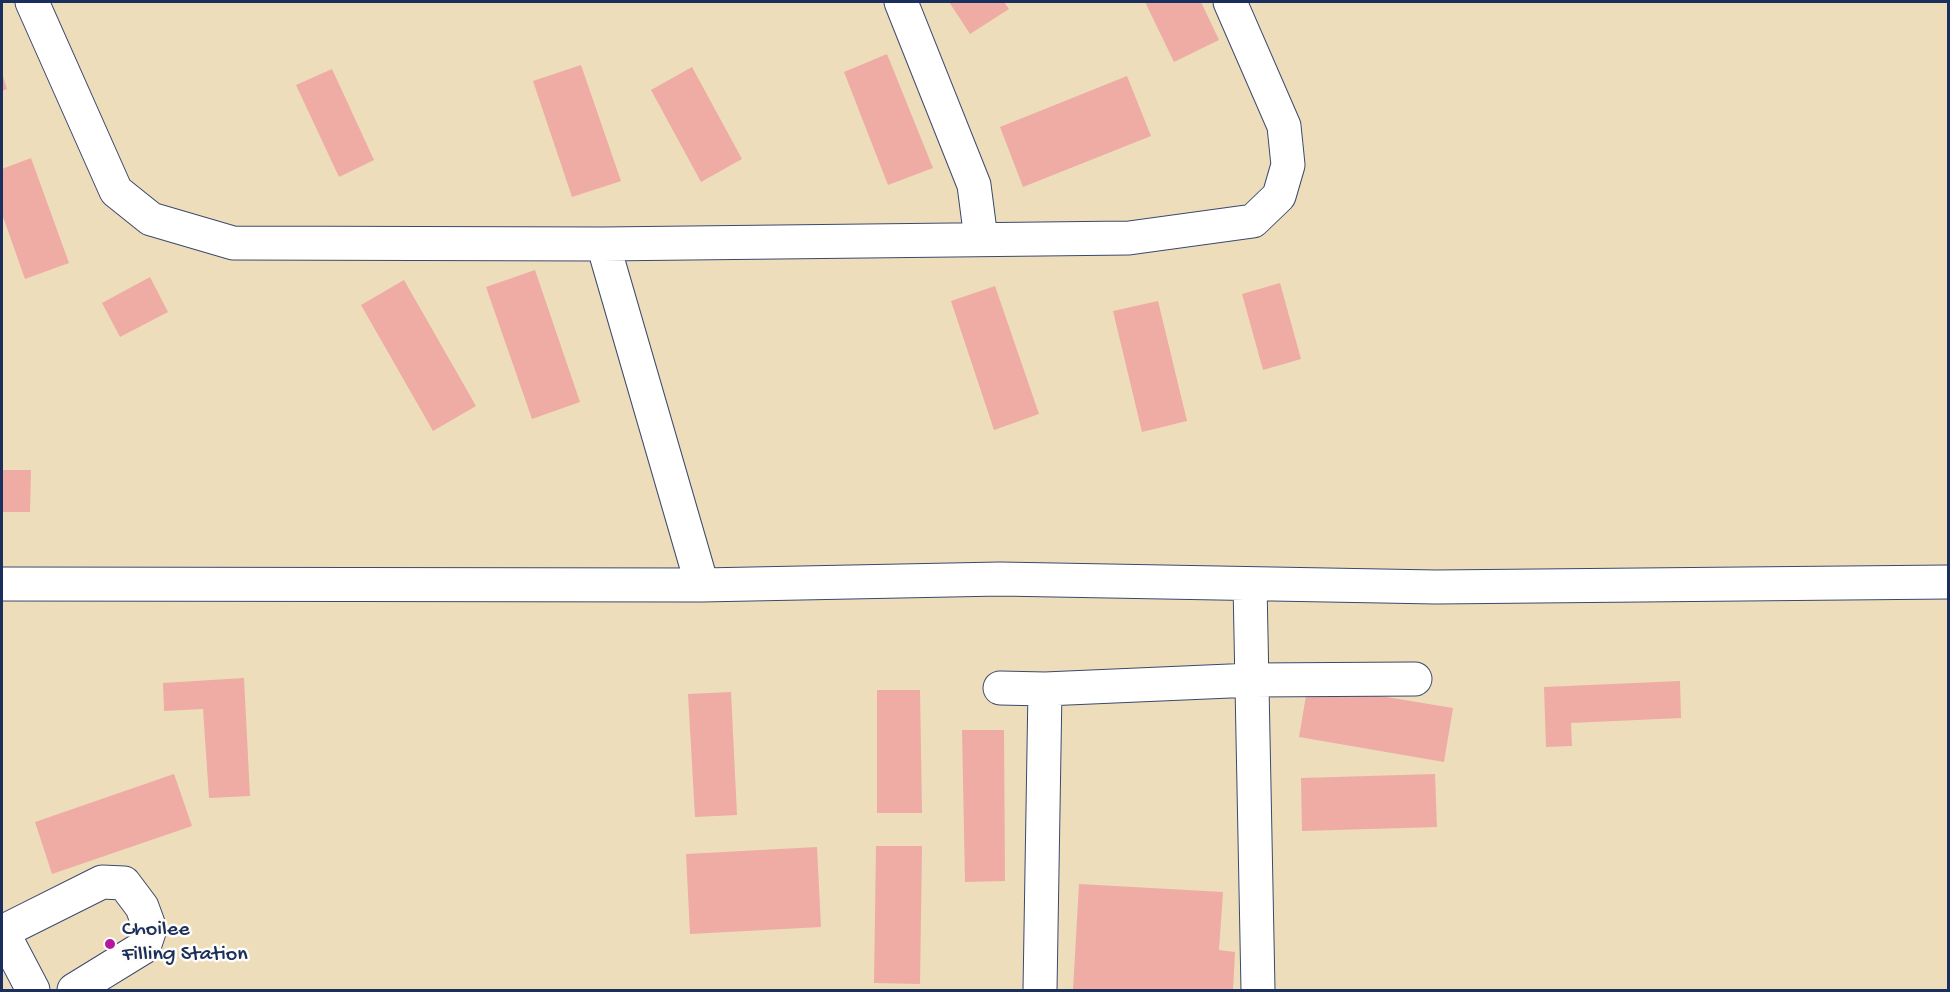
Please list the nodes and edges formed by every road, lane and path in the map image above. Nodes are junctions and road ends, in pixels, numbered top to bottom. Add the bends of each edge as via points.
1 (32, 2) edge
2 (901, 2) edge
3 (1230, 2) edge
4 (981, 239) junction
5 (603, 244) junction
6 (1948, 582) edge
7 (2, 584) edge
8 (1250, 584) junction
9 (702, 585) junction
10 (1416, 679) dead end
11 (1253, 680) junction
12 (1000, 688) dead end
13 (1045, 689) junction
14 (2, 931) edge
15 (33, 990) edge
16 (74, 990) edge
17 (1040, 990) edge
18 (1258, 990) edge

1 - 5 street via 116,191 150,219 233,243
2 - 4 street via 974,185
3 - 4 street via 1284,126 1288,165 1279,196 1252,221 1129,238
4 - 5 street
5 - 9 street
6 - 8 street
7 - 9 street
8 - 9 street via 1000,579
8 - 11 street
10 - 11 street
11 - 13 street
11 - 18 street
12 - 13 street
13 - 17 street
14 - 15 street
14 - 16 street via 102,882 124,883 142,907 150,929 144,948

